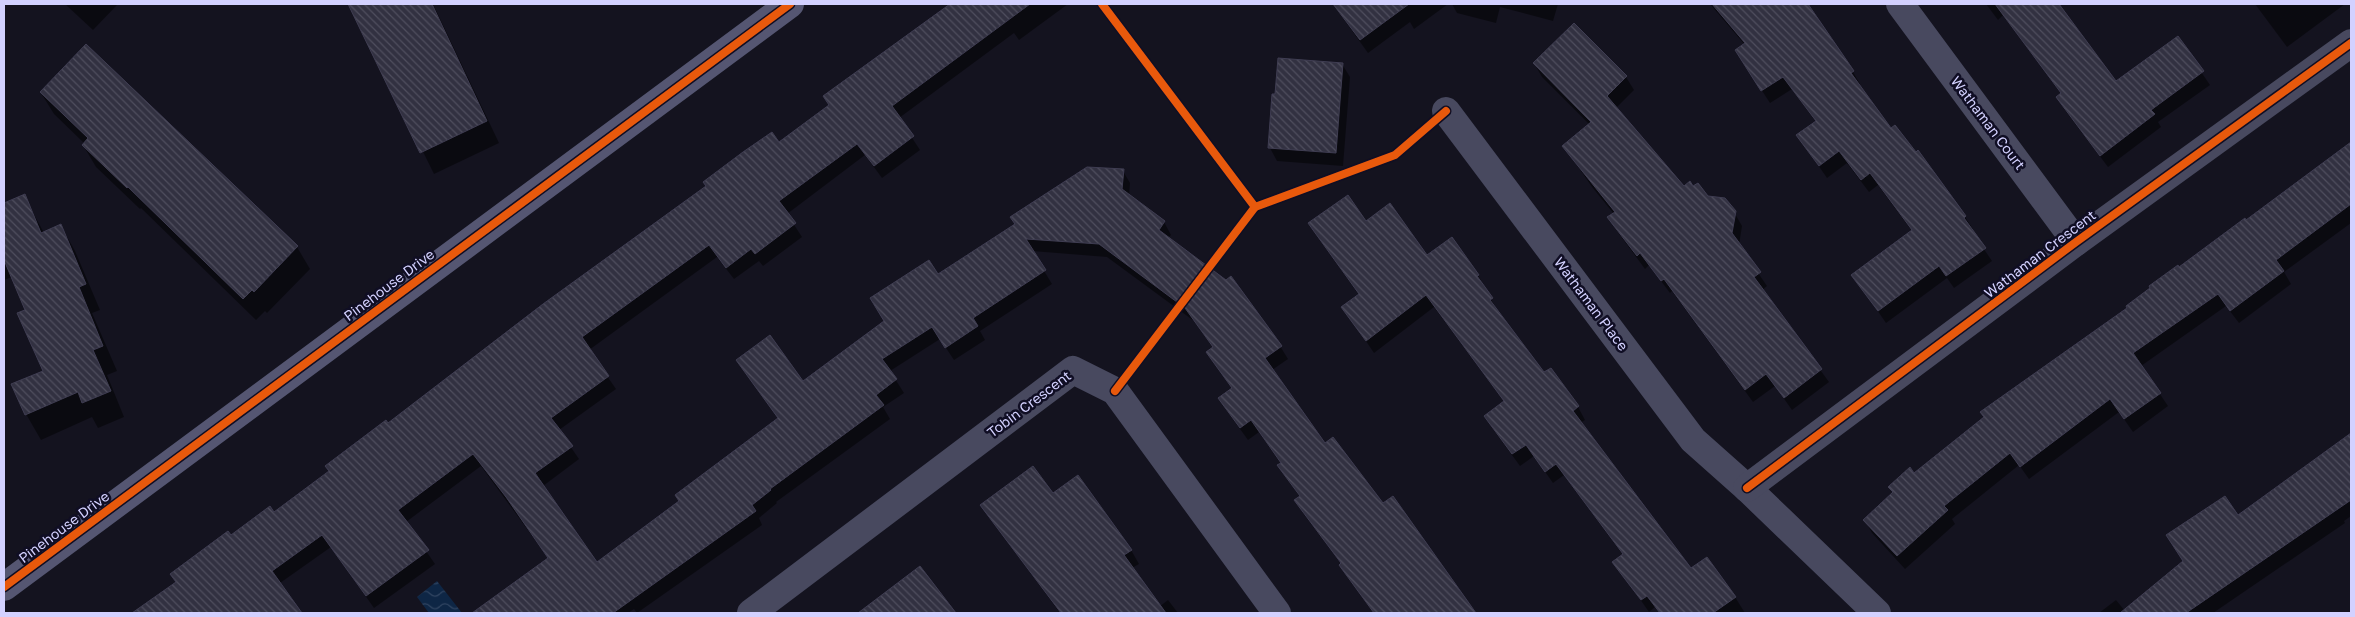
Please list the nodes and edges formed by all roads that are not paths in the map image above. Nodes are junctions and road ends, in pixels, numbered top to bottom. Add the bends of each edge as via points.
1 (790, 4) edge
2 (1900, 4) edge
3 (2351, 43) edge
4 (1446, 111) dead end
5 (2076, 242) junction
6 (1747, 488) junction
7 (4, 587) edge
8 (751, 613) edge
9 (1277, 613) edge
10 (1877, 613) edge

1 - 7 street, Pinehouse Drive
2 - 5 street, Wathaman Court
3 - 5 street, Wathaman Crescent
4 - 6 street, Wathaman Place via 1693,440
5 - 6 street, Wathaman Crescent
6 - 10 street
8 - 9 street, Tobin Crescent via 1073,370 1115,391

